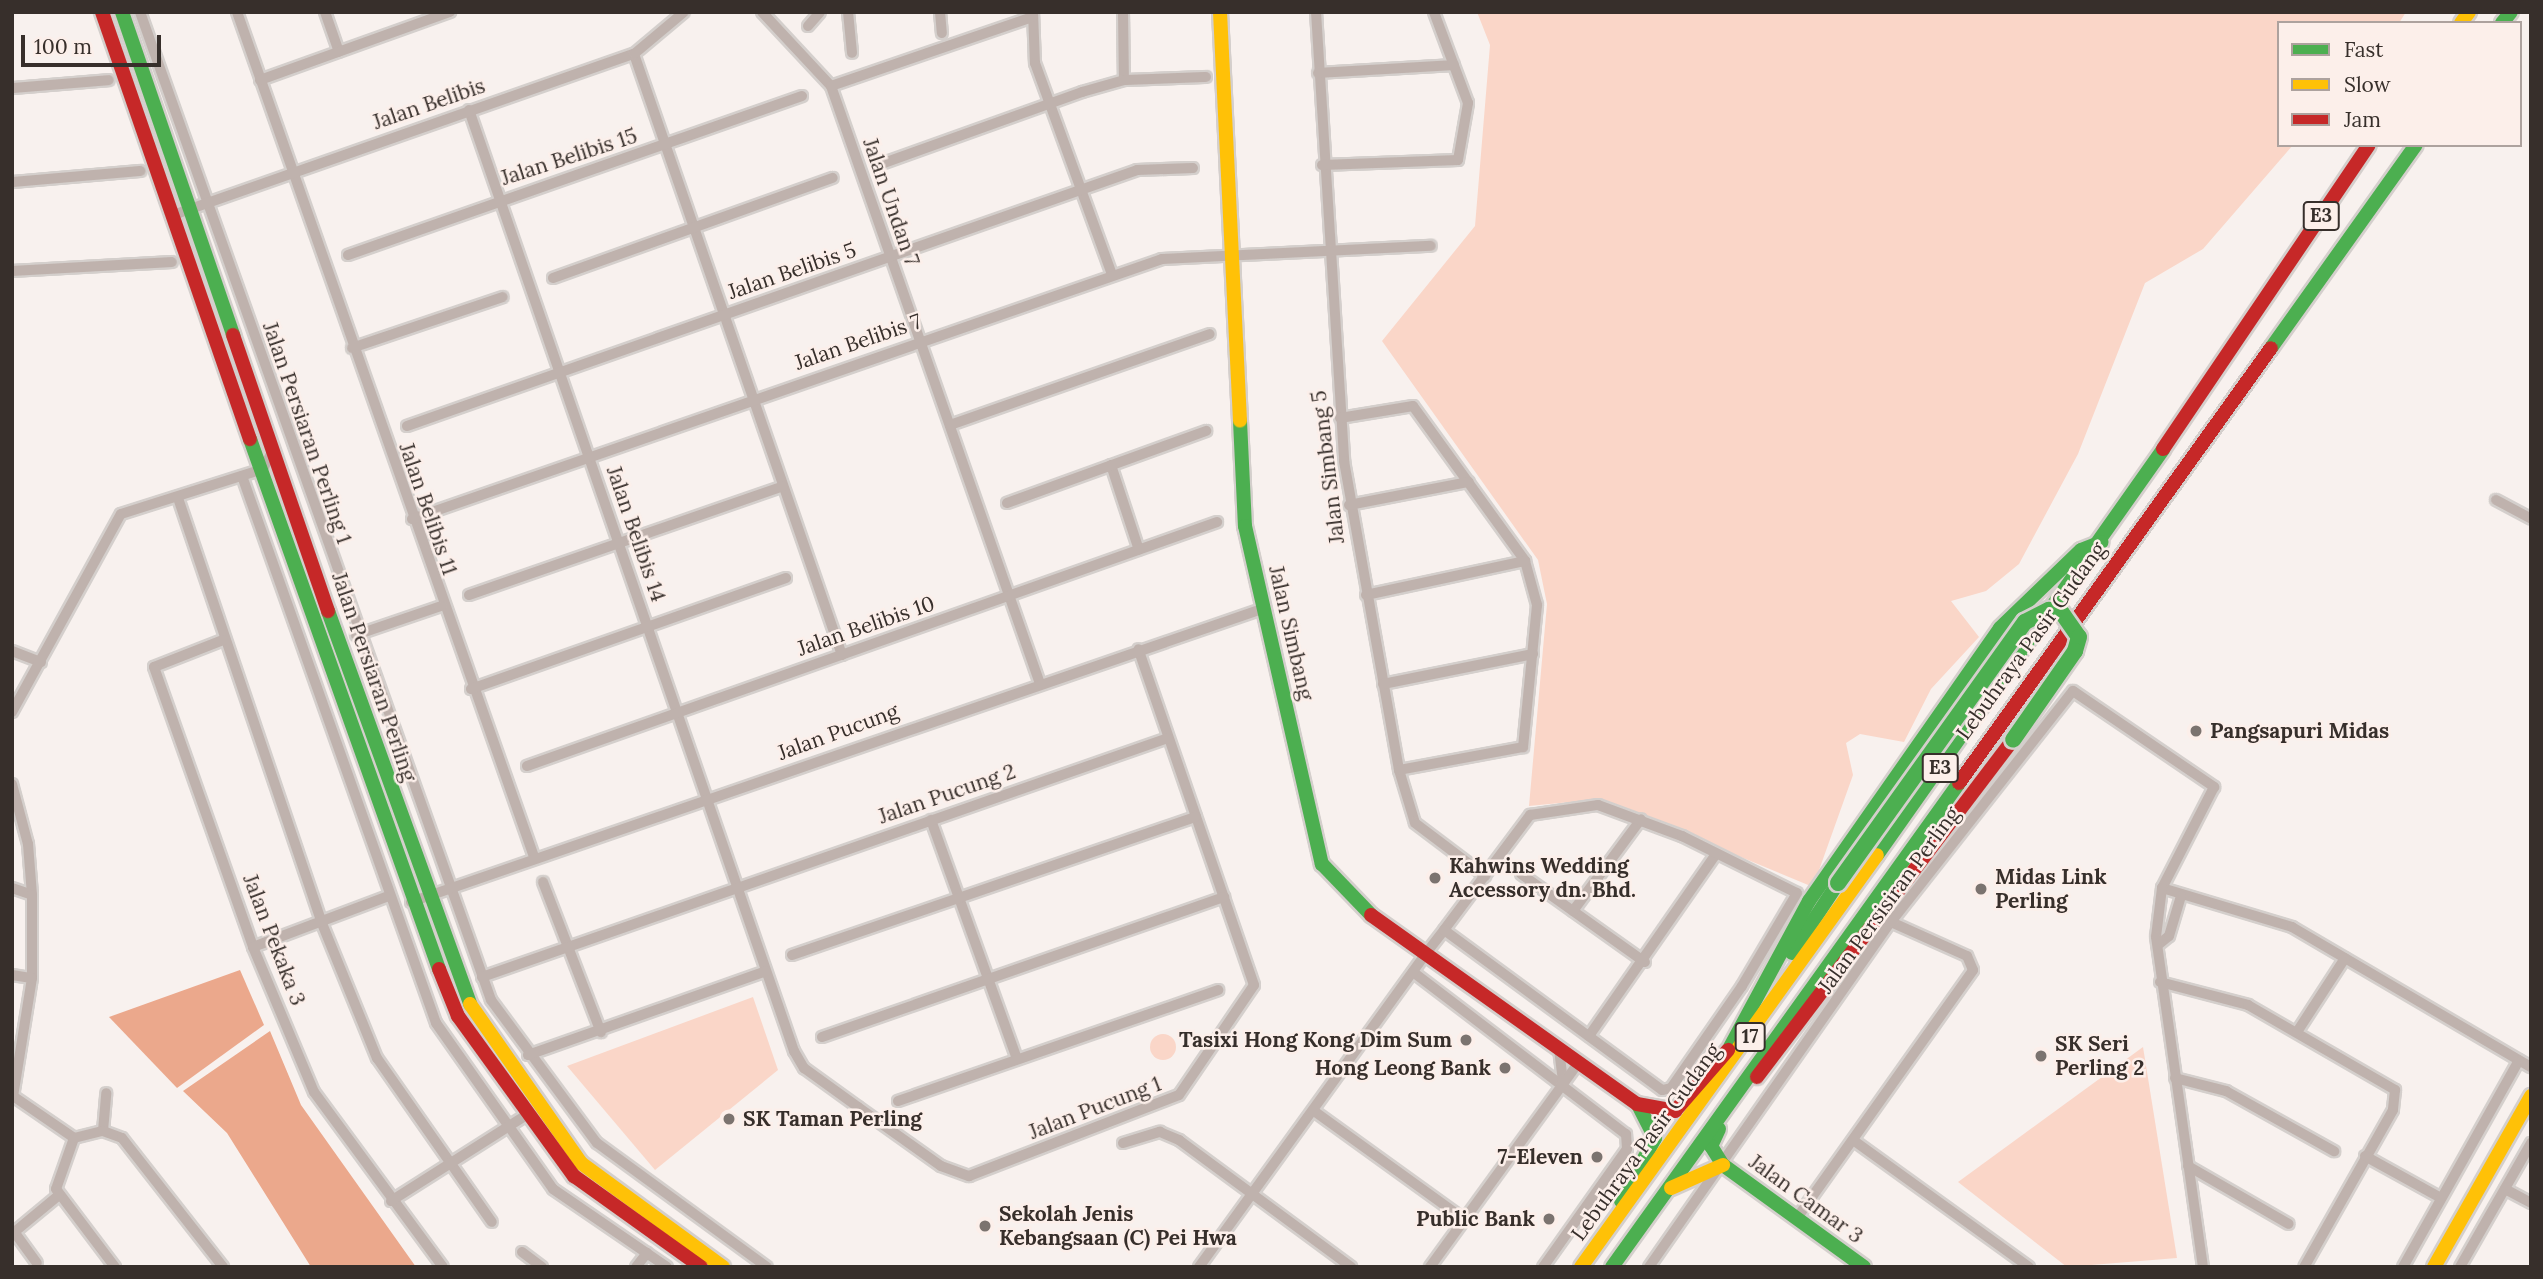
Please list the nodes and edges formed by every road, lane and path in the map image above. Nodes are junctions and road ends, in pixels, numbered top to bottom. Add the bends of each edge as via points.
1 (102, 12) edge
2 (121, 12) edge
3 (140, 12) edge
4 (237, 12) edge
5 (325, 12) edge
6 (450, 12) edge
7 (684, 12) edge
8 (762, 12) edge
9 (820, 12) edge
10 (848, 12) edge
11 (940, 12) edge
12 (1123, 12) edge
13 (1220, 12) edge
14 (1316, 12) edge
15 (1434, 12) edge
16 (1033, 14) edge
17 (432, 15) edge
18 (808, 26) dead end
19 (942, 33) dead end
20 (339, 52) junction
21 (852, 53) dead end
22 (634, 54) junction
23 (1454, 65) junction
24 (1318, 73) junction
25 (1206, 77) dead end
26 (109, 80) dead end
27 (260, 80) junction
28 (1124, 80) junction
29 (831, 86) junction
30 (12, 88) edge
31 (802, 96) dead end
32 (1049, 104) junction
33 (469, 110) junction
34 (665, 145) junction
35 (2368, 147) edge
36 (2415, 147) edge
37 (881, 164) dead end
38 (1322, 165) junction
39 (1193, 167) dead end
40 (141, 171) dead end
41 (291, 172) junction
42 (833, 178) dead end
43 (12, 182) edge
44 (1080, 190) junction
45 (500, 200) junction
46 (191, 208) junction
47 (692, 225) junction
48 (1431, 246) dead end
49 (1328, 251) junction
50 (348, 255) dead end
51 (1229, 256) junction
52 (889, 257) junction
53 (172, 262) dead end
54 (12, 271) edge
55 (1112, 275) junction
56 (553, 278) dead end
57 (503, 297) dead end
58 (723, 316) junction
59 (1210, 334) dead end
60 (920, 341) junction
61 (352, 348) junction
62 (559, 371) junction
63 (752, 400) junction
64 (1340, 418) junction
65 (950, 425) junction
66 (407, 426) dead end
67 (1206, 431) dead end
68 (272, 445) junction
69 (589, 456) junction
70 (1111, 466) junction
71 (262, 469) junction
72 (242, 476) junction
73 (1469, 482) junction
74 (783, 486) junction
75 (178, 498) junction
76 (2496, 500) dead end
77 (1007, 503) dead end
78 (1349, 505) junction
79 (412, 519) junction
80 (2531, 519) edge
81 (1217, 522) dead end
82 (618, 540) junction
83 (2102, 542) junction
84 (1139, 550) junction
85 (1525, 561) junction
86 (786, 578) dead end
87 (469, 595) dead end
88 (1009, 595) junction
89 (1366, 595) junction
90 (441, 606) junction
91 (1265, 608) junction
92 (648, 628) junction
93 (356, 635) junction
94 (223, 640) junction
95 (1138, 649) junction
96 (12, 651) edge
97 (842, 654) junction
98 (1533, 654) junction
99 (41, 662) junction
100 (1039, 681) junction
101 (1383, 684) junction
102 (471, 689) junction
103 (12, 712) edge
104 (677, 713) junction
105 (1168, 738) junction
106 (527, 766) dead end
107 (1399, 770) junction
108 (12, 784) edge
109 (707, 800) junction
110 (1196, 817) junction
111 (1641, 818) junction
112 (931, 820) junction
113 (1716, 854) junction
114 (534, 857) junction
115 (1521, 874) dead end
116 (1485, 876) junction
117 (544, 882) dead end
118 (736, 885) junction
119 (12, 888) edge
120 (447, 888) junction
121 (2162, 888) junction
122 (32, 895) junction
123 (2181, 896) junction
124 (386, 897) junction
125 (1224, 897) junction
126 (419, 899) junction
127 (959, 899) junction
128 (1573, 911) junction
129 (321, 921) junction
130 (1891, 922) junction
131 (1444, 930) junction
132 (1820, 939) joint
133 (2159, 944) junction
134 (568, 946) junction
135 (253, 947) junction
136 (1838, 950) joint
137 (1427, 952) junction
138 (792, 955) dead end
139 (2345, 958) junction
140 (1646, 962) junction
141 (766, 971) junction
142 (1413, 972) junction
143 (12, 975) edge
144 (988, 976) junction
145 (482, 977) junction
146 (32, 978) junction
147 (2160, 982) junction
148 (1217, 990) dead end
149 (1755, 1004) junction
150 (601, 1032) junction
151 (2297, 1032) junction
152 (822, 1037) dead end
153 (1589, 1037) junction
154 (1559, 1049) junction
155 (1728, 1050) junction
156 (528, 1055) junction
157 (17, 1059) edge
158 (1017, 1059) junction
159 (2519, 1060) junction
160 (1578, 1063) junction
161 (2531, 1067) edge
162 (1592, 1073) junction
163 (1757, 1077) junction
164 (2175, 1078) junction
165 (1563, 1083) junction
166 (106, 1093) dead end
167 (1732, 1095) junction
168 (13, 1096) edge
169 (2531, 1096) edge
170 (898, 1101) dead end
171 (1637, 1104) junction
172 (1314, 1111) junction
173 (1145, 1113) junction
174 (525, 1116) junction
175 (508, 1126) junction
176 (103, 1131) junction
177 (1152, 1132) junction
178 (1679, 1135) junction
179 (74, 1138) junction
180 (1853, 1140) junction
181 (1123, 1143) dead end
182 (2531, 1143) edge
183 (2333, 1151) dead end
184 (2365, 1156) junction
185 (451, 1165) junction
186 (1723, 1165) junction
187 (2188, 1166) junction
188 (2505, 1189) junction
189 (1667, 1191) junction
190 (59, 1195) junction
191 (1254, 1195) junction
192 (2441, 1198) junction
193 (391, 1201) junction
194 (2531, 1203) edge
195 (1797, 1218) junction
196 (1464, 1219) junction
197 (492, 1222) dead end
198 (2289, 1224) dead end
199 (13, 1234) edge
200 (1598, 1242) junction
201 (522, 1252) dead end
202 (647, 1252) junction
203 (37, 1263) dead end
204 (115, 1267) edge
205 (223, 1267) edge
206 (443, 1267) edge
207 (542, 1267) edge
208 (636, 1267) edge
209 (667, 1267) edge
210 (701, 1267) edge
211 (723, 1267) edge
212 (767, 1267) edge
213 (1199, 1267) edge
214 (1351, 1267) edge
215 (1430, 1267) edge
216 (1543, 1267) edge
217 (1581, 1267) edge
218 (1612, 1267) edge
219 (1649, 1267) edge
220 (1864, 1267) edge
221 (2029, 1267) edge
222 (2203, 1267) edge
223 (2304, 1267) edge
224 (2403, 1267) edge
225 (2434, 1267) edge
226 (2460, 1267) edge

1 - 46 main road, Jalan Persiaran Perling
2 - 46 main road, Jalan Persiaran Perling
3 - 46 street, Jalan Persiaran Perling 1
4 - 27 street, Jalan Belibis 11
5 - 20 street
6 - 17 street
7 - 22 street, Jalan Belibis
8 - 29 street, Jalan Undan 7
9 - 18 street
10 - 21 street
11 - 19 street
12 - 28 street
13 - 51 main road, Jalan Simbang
14 - 24 street, Jalan Simbang 5
15 - 23 street
16 - 29 street
16 - 32 street via 1035,63
17 - 20 street
20 - 27 street
22 - 33 street, Jalan Belibis
22 - 34 street
23 - 24 street
23 - 38 street via 1468,103 1458,160
24 - 38 street, Jalan Simbang 5
25 - 28 street
26 - 30 street
27 - 41 street, Jalan Belibis 11
28 - 32 street
29 - 52 street, Jalan Undan 7
31 - 34 street, Jalan Belibis 15
32 - 37 street
32 - 44 street
33 - 41 street, Jalan Belibis
33 - 45 street, Jalan Belibis 14
34 - 45 street, Jalan Belibis 15
34 - 47 street
35 - 83 main road, Lebuhraya Pasir Gudang / E3
36 - 136 main road, Lebuhraya Pasir Gudang / E3
38 - 49 street, Jalan Simbang 5
39 - 44 street, Jalan Belibis 5 via 1137,170
40 - 43 street
41 - 46 street, Jalan Belibis
41 - 61 street, Jalan Belibis 11
42 - 47 street
44 - 52 street, Jalan Belibis 5
44 - 55 street
45 - 50 street, Jalan Belibis 15
45 - 62 street, Jalan Belibis 14
46 - 68 main road, Jalan Persiaran Perling
46 - 71 main road, Jalan Persiaran Perling
46 - 93 street, Jalan Persiaran Perling 1
47 - 56 street
47 - 58 street
48 - 49 street, Jalan Belibis 7
49 - 51 street, Jalan Belibis 7
49 - 64 street, Jalan Simbang 5
51 - 55 street, Jalan Belibis 7 via 1162,259
51 - 91 main road, Jalan Simbang via 1245,526
52 - 58 street, Jalan Belibis 5
52 - 60 street, Jalan Undan 7
53 - 54 street
55 - 60 street, Jalan Belibis 7
57 - 61 street
58 - 62 street, Jalan Belibis 5
58 - 63 street
59 - 65 street
60 - 63 street, Jalan Belibis 7
60 - 65 street, Jalan Undan 7
61 - 79 street, Jalan Belibis 11
62 - 66 street, Jalan Belibis 5
62 - 69 street, Jalan Belibis 14
63 - 69 street, Jalan Belibis 7
63 - 74 street
64 - 73 street via 1409,403
64 - 78 street, Jalan Simbang 5
65 - 88 street, Jalan Undan 7
67 - 70 street
68 - 71 street
68 - 126 main road, Jalan Persiaran Perling
69 - 79 street, Jalan Belibis 7
69 - 82 street, Jalan Belibis 14
70 - 77 street
70 - 84 street
71 - 72 street
71 - 126 main road, Jalan Persiaran Perling
72 - 75 street
72 - 124 street
73 - 78 street
73 - 85 street
74 - 82 street
74 - 97 street
75 - 94 street
75 - 99 street via 134,508 113,524
76 - 80 street
78 - 89 street, Jalan Simbang 5
79 - 90 street, Jalan Belibis 11
81 - 84 street, Jalan Belibis 10
82 - 87 street
82 - 92 street, Jalan Belibis 14
83 - 132 main road, Lebuhraya Pasir Gudang / E3
83 - 149 main road via 2081,550 2000,628 1809,901
84 - 88 street, Jalan Belibis 10
85 - 89 street
85 - 98 street via 1537,605
86 - 92 street
88 - 97 street, Jalan Belibis 10
88 - 100 street, Jalan Undan 7
89 - 101 street, Jalan Simbang 5
90 - 93 street
90 - 102 street, Jalan Belibis 11
91 - 95 street, Jalan Pucung
91 - 137 main road, Jalan Simbang via 1322,864 1369,913
92 - 102 street
92 - 104 street, Jalan Belibis 14
93 - 120 street, Jalan Persiaran Perling 1
94 - 129 street
94 - 135 street, Jalan Pekaka 3 via 153,667
95 - 100 street, Jalan Pucung
95 - 105 street, Jalan Pucung 1
96 - 99 street
97 - 104 street, Jalan Belibis 10
98 - 101 street
98 - 107 street via 1523,747
99 - 103 street
100 - 109 street, Jalan Pucung
101 - 107 street, Jalan Simbang 5
102 - 114 street, Jalan Belibis 11
104 - 106 street, Jalan Belibis 10
104 - 109 street, Jalan Belibis 14
105 - 110 street, Jalan Pucung 1
105 - 112 street, Jalan Pucung 2
107 - 116 street, Jalan Simbang 5 via 1415,823
108 - 122 street via 28,844
109 - 114 street, Jalan Pucung
109 - 118 street, Jalan Belibis 14
110 - 125 street, Jalan Pucung 1
110 - 127 street
111 - 113 street
111 - 116 street via 1593,805 1530,815
111 - 128 street
112 - 118 street, Jalan Pucung 2
112 - 127 street
113 - 140 street
113 - 153 street via 1797,893 1742,986 1671,1088 1662,1090
114 - 120 street, Jalan Pucung
115 - 128 street
116 - 131 street
117 - 134 street
118 - 134 street, Jalan Pucung 2
118 - 141 street, Jalan Belibis 14
119 - 122 street
120 - 126 street, Jalan Pucung
120 - 145 street, Jalan Persiaran Perling 1
121 - 123 street
121 - 130 street, Jalan Persisiran Perling via 2214,787 2073,691
121 - 133 street
122 - 146 street
123 - 133 street via 2169,936
123 - 139 street via 2292,927
124 - 129 street
124 - 175 street via 436,1023
125 - 144 street
125 - 173 street, Jalan Pucung 1 via 1254,985 1179,1095
126 - 174 main road, Jalan Persiaran Perling via 458,1016
126 - 211 main road, Jalan Persiaran Perling via 470,1004 581,1163
127 - 138 street
127 - 144 street
128 - 140 street
129 - 135 street
129 - 185 street via 377,1058
130 - 180 street via 1970,962 1973,970
130 - 186 street, Jalan Persisiran Perling
131 - 137 street
131 - 153 street
132 - 178 main road, Lebuhraya Pasir Gudang / 17
133 - 147 street
134 - 145 street, Jalan Pucung 2
134 - 150 street
135 - 193 street, Jalan Pekaka 3 via 314,1092
136 - 167 main road, Lebuhraya Pasir Gudang / 17
137 - 142 street
137 - 154 main road, Jalan Simbang
139 - 151 street
139 - 159 street
140 - 153 street
141 - 150 street
141 - 173 street, Jalan Pucung 1 via 804,1068 941,1166 969,1176
142 - 165 street
142 - 172 street
143 - 146 street
144 - 152 street
144 - 158 street
145 - 156 street, Jalan Persiaran Perling 1
146 - 157 street
147 - 151 street via 2248,1005
147 - 164 street
148 - 158 street
149 - 155 main road
149 - 163 main road, bridge via 2025,622 2049,610 2062,613 2079,637 2075,651 2013,740
150 - 156 street
151 - 184 street via 2395,1090 2393,1110
154 - 160 main road, Jalan Simbang
154 - 165 street
155 - 171 main road via 1675,1111
155 - 178 main road
156 - 212 street, Jalan Persiaran Perling 1 via 597,1143
157 - 168 street
158 - 170 street
159 - 161 street
159 - 192 street
160 - 162 main road, Jalan Simbang
160 - 165 street
162 - 165 street
162 - 171 main road, Jalan Simbang
163 - 167 main road
163 - 186 main road via 1713,1138
164 - 183 street via 2226,1091
164 - 187 street
165 - 196 street
165 - 216 street via 1626,1134 1627,1149
166 - 176 street
167 - 189 main road, Lebuhraya Pasir Gudang / 17
168 - 179 street
169 - 225 main road
171 - 200 main road via 1655,1138
172 - 191 street
172 - 196 street
173 - 177 street
174 - 175 street
174 - 210 main road, Jalan Persiaran Perling via 574,1176
175 - 185 street
175 - 202 street via 553,1189
176 - 179 street
176 - 205 street via 122,1138
177 - 181 street
177 - 191 street via 1179,1140
178 - 200 main road, Lebuhraya Pasir Gudang / 17
179 - 190 street via 57,1182
180 - 195 street
180 - 221 street
182 - 188 street
184 - 192 street
184 - 223 street
185 - 193 street
185 - 197 street
186 - 189 main road via 1700,1170
186 - 195 main road, Jalan Camar 3
186 - 219 street, Jalan Persisiran Perling
187 - 198 street
187 - 222 street
188 - 194 street
188 - 226 street
189 - 218 main road, Lebuhraya Pasir Gudang / 17
190 - 199 street
190 - 204 street
191 - 213 street
191 - 214 street
192 - 224 street
193 - 206 street, Jalan Pekaka 3
195 - 220 main road, Jalan Camar 3
196 - 215 street
199 - 203 street
200 - 217 main road, Lebuhraya Pasir Gudang / 17
201 - 207 street
202 - 208 street
202 - 209 street

